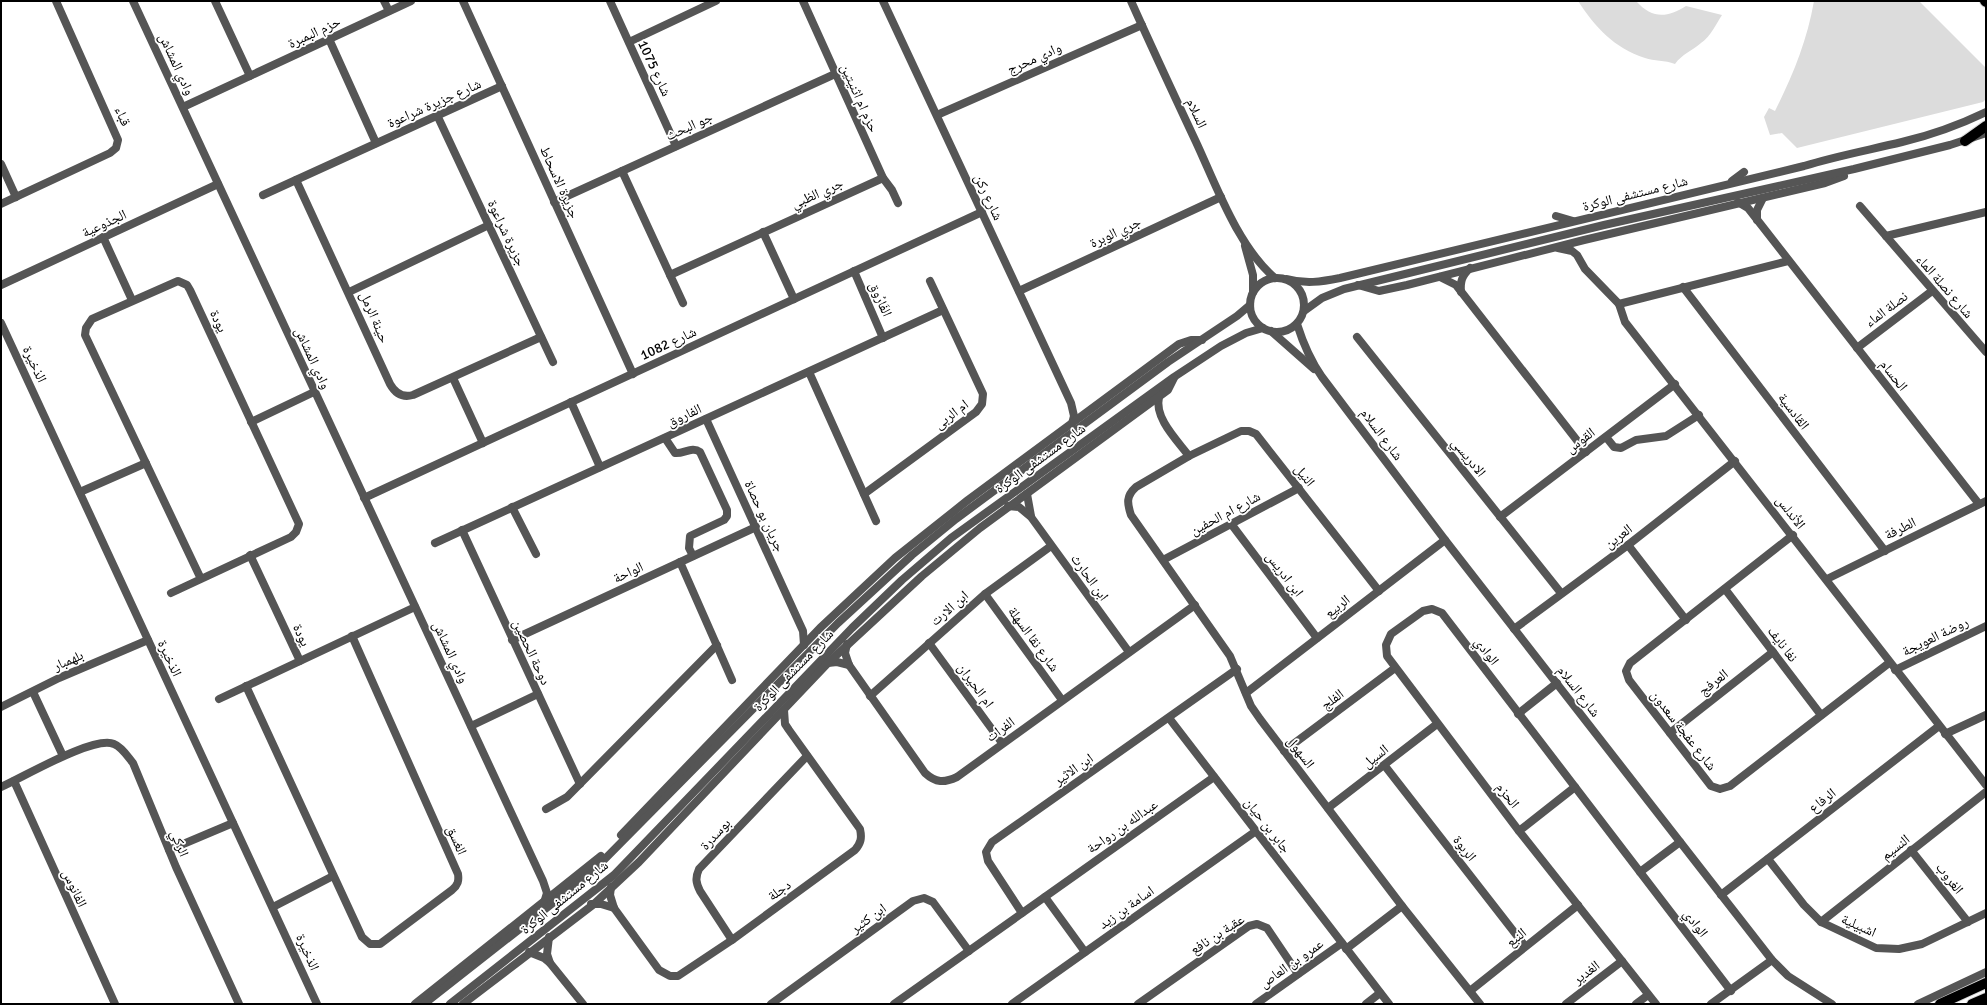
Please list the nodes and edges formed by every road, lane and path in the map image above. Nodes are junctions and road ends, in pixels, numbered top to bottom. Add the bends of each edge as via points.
1 (56, 1) edge
2 (133, 1) edge
3 (215, 1) edge
4 (384, 1) edge
5 (411, 1) edge
6 (463, 1) edge
7 (610, 1) edge
8 (716, 1) edge
9 (802, 1) edge
10 (883, 1) edge
11 (1131, 1) edge
12 (389, 11) junction
13 (1142, 25) junction
14 (329, 39) junction
15 (629, 42) junction
16 (835, 74) junction
17 (250, 76) junction
18 (502, 86) junction
19 (182, 107) junction
20 (1986, 112) edge
21 (437, 115) junction
22 (937, 115) junction
23 (1986, 126) edge
24 (1986, 133) edge
25 (1965, 141) junction
26 (376, 143) junction
27 (676, 146) junction
28 (1, 164) edge
29 (1854, 169) junction
30 (622, 170) junction
31 (1744, 172) dead end
32 (883, 178) junction
33 (296, 180) junction
34 (218, 184) junction
35 (1728, 184) junction
36 (263, 195) dead end
37 (16, 197) junction
38 (1221, 198) junction
39 (1726, 198) junction
40 (1763, 198) junction
41 (554, 202) junction
42 (898, 202) dead end
43 (1740, 203) junction
44 (1, 204) edge
45 (1860, 206) dead end
46 (982, 212) junction
47 (1986, 212) edge
48 (1556, 216) dead end
49 (1576, 221) junction
50 (1758, 223) junction
51 (489, 225) junction
52 (1604, 225) junction
53 (763, 232) junction
54 (1241, 236) junction
55 (1886, 236) junction
56 (103, 238) junction
57 (1584, 240) junction
58 (1558, 248) junction
59 (1578, 255) junction
60 (1788, 261) junction
61 (1470, 268) junction
62 (854, 271) junction
63 (670, 275) junction
64 (1440, 277) junction
65 (1275, 278) junction
66 (1287, 279) junction
67 (930, 281) dead end
68 (1, 285) edge
69 (1357, 285) junction
70 (1683, 287) junction
71 (1019, 291) junction
72 (1932, 291) junction
73 (349, 292) junction
74 (1253, 292) junction
75 (1461, 292) junction
76 (794, 299) junction
77 (132, 300) junction
78 (683, 303) dead end
79 (1618, 304) junction
80 (1250, 305) junction
81 (944, 310) junction
82 (1304, 310) junction
83 (1, 323) edge
84 (1297, 324) junction
85 (1267, 330) junction
86 (541, 337) junction
87 (1357, 337) dead end
88 (883, 338) junction
89 (1202, 340) junction
90 (1857, 348) junction
91 (1986, 352) edge
92 (553, 362) dead end
93 (809, 372) junction
94 (633, 374) junction
95 (1174, 377) junction
96 (1322, 377) junction
97 (453, 378) junction
98 (1675, 384) junction
99 (314, 392) junction
100 (1159, 397) junction
101 (571, 402) junction
102 (1071, 404) junction
103 (1089, 410) junction
104 (1140, 411) junction
105 (1699, 414) junction
106 (1161, 417) junction
107 (706, 419) junction
108 (251, 422) junction
109 (1073, 422) junction
110 (1606, 437) junction
111 (665, 438) junction
112 (1061, 440) junction
113 (483, 443) junction
114 (1586, 452) junction
115 (1189, 456) junction
116 (1735, 461) junction
117 (146, 463) junction
118 (600, 467) junction
119 (1299, 488) junction
120 (80, 492) junction
121 (864, 494) junction
122 (1026, 494) junction
123 (364, 498) junction
124 (1128, 499) joint
125 (1983, 502) edge
126 (1011, 506) junction
127 (512, 507) junction
128 (995, 507) junction
129 (1031, 517) junction
130 (1500, 517) junction
131 (876, 521) dead end
132 (1232, 525) junction
133 (756, 527) junction
134 (462, 530) junction
135 (1793, 535) junction
136 (1445, 540) junction
137 (435, 543) dead end
138 (1628, 545) junction
139 (1051, 546) junction
140 (1884, 550) junction
141 (536, 554) dead end
142 (250, 556) junction
143 (692, 556) junction
144 (1163, 560) junction
145 (680, 562) junction
146 (201, 578) junction
147 (1827, 579) junction
148 (1725, 589) junction
149 (1379, 591) junction
150 (171, 593) dead end
151 (1561, 593) junction
152 (985, 594) junction
153 (1194, 605) junction
154 (415, 607) junction
155 (1432, 608) joint
156 (1686, 620) junction
157 (838, 623) junction
158 (800, 624) junction
159 (1986, 626) edge
160 (820, 628) junction
161 (852, 628) junction
162 (1514, 629) junction
163 (352, 636) junction
164 (1317, 638) junction
165 (148, 640) junction
166 (512, 640) junction
167 (929, 643) junction
168 (717, 645) junction
169 (804, 645) junction
170 (846, 646) junction
171 (1129, 652) junction
172 (1773, 652) junction
173 (300, 661) junction
174 (828, 663) junction
175 (1889, 663) junction
176 (849, 665) junction
177 (1395, 668) junction
178 (1237, 669) junction
179 (1895, 670) junction
180 (732, 680) dead end
181 (1557, 684) junction
182 (246, 686) junction
183 (33, 692) junction
184 (1246, 693) junction
185 (538, 694) junction
186 (870, 696) junction
187 (219, 699) dead end
188 (1062, 700) junction
189 (1, 707) edge
190 (784, 710) junction
191 (1518, 714) junction
192 (1822, 715) junction
193 (1986, 715) edge
194 (1169, 718) junction
195 (1437, 724) junction
196 (471, 726) junction
197 (1939, 726) junction
198 (768, 728) junction
199 (788, 730) junction
200 (1670, 733) junction
201 (1945, 734) junction
202 (1002, 743) junction
203 (1284, 751) junction
204 (63, 756) junction
205 (806, 756) junction
206 (1385, 766) junction
207 (1214, 777) junction
208 (14, 781) junction
209 (580, 784) junction
210 (1986, 786) edge
211 (1, 787) edge
212 (1575, 787) junction
213 (1986, 792) edge
214 (1328, 808) junction
215 (546, 809) dead end
216 (233, 823) junction
217 (1256, 831) junction
218 (1519, 831) junction
219 (1680, 842) junction
220 (169, 850) junction
221 (1911, 850) junction
222 (1768, 859) junction
223 (1640, 872) junction
224 (614, 874) junction
225 (333, 876) junction
226 (543, 881) junction
227 (577, 885) junction
228 (563, 887) junction
229 (611, 888) junction
230 (1721, 895) junction
231 (1045, 897) junction
232 (546, 900) junction
233 (594, 904) junction
234 (1578, 905) junction
235 (1402, 906) junction
236 (273, 907) junction
237 (575, 907) junction
238 (614, 908) junction
239 (1022, 913) junction
240 (1986, 913) edge
241 (536, 918) junction
242 (1821, 922) junction
243 (1968, 922) junction
244 (549, 937) junction
245 (732, 940) junction
246 (1344, 946) junction
247 (1525, 946) junction
248 (968, 951) junction
249 (529, 952) junction
250 (1085, 952) junction
251 (1622, 960) junction
252 (1772, 960) junction
253 (550, 963) junction
254 (1986, 972) edge
255 (1298, 974) junction
256 (1986, 982) edge
257 (1470, 991) junction
258 (1730, 991) junction
259 (1380, 993) junction
260 (1648, 995) junction
261 (1986, 998) edge
262 (115, 1004) edge
263 (239, 1004) edge
264 (317, 1004) edge
265 (416, 1004) edge
266 (424, 1004) edge
267 (450, 1004) edge
268 (463, 1004) edge
269 (583, 1004) edge
270 (772, 1004) edge
271 (894, 1004) edge
272 (1014, 1004) edge
273 (1138, 1004) edge
274 (1256, 1004) edge
275 (1366, 1004) edge
276 (1389, 1004) edge
277 (1480, 1004) edge
278 (1566, 1004) edge
279 (1636, 1004) edge
280 (1656, 1004) edge
281 (1711, 1004) edge
282 (1832, 1004) edge
283 (1918, 1004) edge
284 (1940, 1004) edge
285 (1972, 1004) edge

1 - 37 street, قباء via 118,140 116,148 110,153
2 - 19 street, وادي المشاش
3 - 17 street
4 - 12 street
5 - 12 street, حزم البمبرة
6 - 18 street, جزيرة الاسحاط
7 - 15 street, شارع 1075
8 - 15 street
9 - 16 street, حزم ام اثنيتين
10 - 22 street, شارع ركن
11 - 13 street, السلام
12 - 14 street, حزم البمبرة
13 - 22 street, وادي محرج
13 - 38 street, السلام
14 - 17 street, حزم البمبرة
14 - 26 street, شارع جزيرة شراعوة
15 - 27 street, شارع 1075
16 - 27 street, جو البحث
16 - 32 street, حزم ام اثنيتين
17 - 19 street, حزم البمبرة
18 - 21 street, شارع جزيرة شراعوة
18 - 41 street, جزيرة الاسحاط
19 - 34 street, وادي المشاش
20 - 35 street, شارع مستشفى الوكرة via 1950,127 1902,142 1831,157
21 - 26 street, شارع جزيرة شراعوة
21 - 51 street, جزيرة شراعوة
22 - 46 street, شارع ركن
23 - 25 main road
24 - 25 street, شارع مستشفى الوكرة
25 - 29 street, شارع مستشفى الوكرة
26 - 33 street, شارع جزيرة شراعوة
27 - 30 street, جو البحث
28 - 37 street
29 - 39 street, شارع مستشفى الوكرة
29 - 40 street, شارع مستشفى الوكرة via 1826,183
30 - 41 street, جو البحث
30 - 63 street
31 - 35 street
32 - 42 street, حزم ام اثنيتين
32 - 53 street, جري الظبي
33 - 36 street, شارع جزيرة شراعوة
33 - 73 street
34 - 56 street, الجذوعية
34 - 99 street, وادي المشاش
35 - 49 street, شارع مستشفى الوكرة
37 - 44 street, قباء
38 - 54 street, السلام
38 - 71 street, جري الوبرة
39 - 43 street, الحسام
39 - 52 street, شارع مستشفى الوكرة
40 - 43 street, شارع مستشفى الوكرة
40 - 50 street via 1757,210
41 - 94 street, جزيرة الاسحاط
43 - 50 street, الحسام via 1748,208
43 - 57 street, شارع مستشفى الوكرة
45 - 55 street, شارع نصلة الماء
46 - 62 street, شارع 1082
46 - 71 street, شارع ركن
47 - 55 street
48 - 49 street
49 - 66 street, شارع مستشفى الوكرة via 1323,282 1302,283
50 - 60 street, الحسام
51 - 73 street, حينة الرمل
51 - 86 street, جزيرة شراعوة
52 - 57 street
52 - 69 street, شارع مستشفى الوكرة
53 - 63 street, جري الظبي
53 - 76 street
54 - 65 street, السلام via 1264,269
54 - 74 street, السلام via 1253,276
55 - 72 street, شارع نصلة الماء
56 - 68 street, الجذوعية
56 - 77 street
57 - 58 street, شارع مستشفى الوكرة
57 - 59 street
58 - 59 street
58 - 61 street, شارع مستشفى الوكرة
59 - 79 street, الأندلس via 1585,269
60 - 70 street
60 - 90 street, الحسام
61 - 64 street, شارع مستشفى الوكرة
61 - 75 street via 1460,283
62 - 76 street, شارع 1082
62 - 88 street, الفَارُوق
63 - 78 street
64 - 69 street, شارع مستشفى الوكرة via 1379,291
64 - 75 street via 1448,280
65 - 66 street
65 - 74 street via 1266,280
66 - 82 street via 1299,288
67 - 81 street, ام الربى
69 - 82 street, شارع مستشفى الوكرة via 1322,298
70 - 79 street
70 - 140 street, القادسية
71 - 102 street, شارع ركن
72 - 90 street, نصلة الماء
72 - 91 street, شارع نصلة الماء
73 - 97 street, حينة الرمل via 390,384 396,392 404,396 413,395
74 - 80 street
75 - 114 street
76 - 94 street, شارع 1082
77 - 108 street, يودة via 178,281 187,285
77 - 117 street, يودة via 92,319 85,335
79 - 98 street, الأندلس via 1625,322
80 - 85 street via 1254,318
80 - 89 street, شارع مستشفى الوكرة
81 - 88 street, الفاروق
81 - 121 street, ام الربى via 983,394 982,404 976,412
82 - 84 street
83 - 120 street, الذخيرة
84 - 85 street via 1285,331
84 - 96 street, شارع السلام via 1303,342
85 - 95 street, شارع مستشفى الوكرة via 1246,333
85 - 96 street, شارع السلام
86 - 92 street, جزيرة شراعوة
86 - 97 street, حينة الرمل
87 - 130 street, الادريسي
88 - 93 street, الفاروق
89 - 103 street, شارع مستشفى الوكرة via 1179,344
89 - 112 street, شارع مستشفى الوكرة
90 - 125 street, الحسام
93 - 107 street, الفاروق
93 - 121 street
94 - 101 street, شارع 1082
95 - 100 street, شارع مستشفى الوكرة via 1168,390
95 - 128 street, شارع مستشفى الوكرة
96 - 136 street, شارع السلام
97 - 113 street
98 - 105 street, الأندلس
98 - 110 street, القوس
99 - 108 street
99 - 123 street, وادي المشاش
100 - 104 street, شارع مستشفى الوكرة
100 - 106 street via 1157,407
101 - 113 street, شارع 1082
101 - 118 street
102 - 103 street via 1079,409
102 - 109 street, شارع ركن
103 - 109 street, شارع مستشفى الوكرة
104 - 106 street via 1151,412
104 - 122 street, شارع مستشفى الوكرة
105 - 110 street via 1671,434 1636,440 1621,448 1614,446
105 - 116 street, الأندلس
106 - 115 street
107 - 111 street, الفاروق
107 - 133 street, جريان بو حصاة
108 - 142 street, يودة via 299,524 290,538
109 - 112 street, شارع مستشفى الوكرة
109 - 160 street, شارع مستشفى الوكرة via 927,531
110 - 114 street, القوس
111 - 118 street, الفاروق
111 - 143 street via 675,453 692,450 700,452 727,510 724,520 690,536 689,548
112 - 157 street, شارع مستشفى الوكرة via 918,551
113 - 123 street, شارع 1082
114 - 130 street, القوس
115 - 119 street, النيل via 1241,432 1249,431 1256,434
115 - 124 street, النيل via 1136,487 1130,492
116 - 135 street, الأندلس
116 - 138 street, العرين
117 - 120 street
117 - 146 street, يودة
118 - 127 street, الفاروق
119 - 132 street, شارع ام الحفين
119 - 149 street, النيل
120 - 165 street, الذخيرة
121 - 131 street
122 - 126 street, شارع مستشفى الوكرة
122 - 129 street, ابن الحارث
123 - 154 street, وادي المشاش
124 - 144 street, السهول via 1131,515
125 - 140 street, الطرفة
126 - 128 street, ابن الحارث
126 - 129 street, ابن الحارث via 1026,511
126 - 170 street, شارع مستشفى الوكرة via 922,576
127 - 134 street, الفاروق
127 - 141 street
128 - 161 street, شارع مستشفى الوكرة via 935,552
129 - 139 street, ابن الحارث
130 - 151 street, الادريسي
132 - 144 street, شارع ام الحفين
132 - 164 street, ابن ادريس
133 - 143 street, الواحة
133 - 158 street, جريان بو حصاة
134 - 137 street, الفاروق
134 - 166 street, دوحة الحصين
135 - 147 street, الأندلس
135 - 148 street, شارع عفجة سعدون
136 - 149 street, الربيع
136 - 162 street, شارع السلام
138 - 151 street, العرين
138 - 156 street
139 - 152 street, ابن الارت
139 - 171 street, ابن الحارث
140 - 147 street, الطرفة
142 - 146 street, يودة
142 - 173 street, يودة
143 - 145 street, الواحة
144 - 153 street, السهول
145 - 166 street, الواحة
145 - 168 street
146 - 150 street, يودة
147 - 175 street, الأندلس
148 - 156 street, شارع عفجة سعدون
148 - 172 street, نغا نايف
149 - 164 street, الربيع
151 - 162 street, العرين
152 - 167 street, ابن الارت
152 - 188 street, شارع نقا السهلة
153 - 171 street, الفرات
153 - 178 street, السهول
154 - 163 street
154 - 196 street, وادي المشاش
155 - 177 street, الحزم via 1423,611 1391,634 1386,645 1387,656
155 - 191 street, الوادي via 1442,613
156 - 200 street, شارع عفجة سعدون via 1630,663 1626,671 1629,680
157 - 160 street
157 - 227 street, شارع مستشفى الوكرة
158 - 160 street via 806,629
158 - 169 street, جريان بو حصاة via 805,638
159 - 179 street, روضة العويجة
160 - 169 street, شارع مستشفى الوكرة
161 - 170 street, الفرات
161 - 224 street, شارع مستشفى الوكرة
162 - 181 street, شارع السلام
163 - 173 street
163 - 225 street, الغسق via 459,879 452,890 387,941 374,945 365,941 362,936
164 - 184 street, الربيع
165 - 183 street, بلهمبار
165 - 216 street, الذخيرة
166 - 185 street, دوحة الحصين
167 - 186 street, ابن الارت
167 - 202 street, ام الحيران
168 - 180 street
168 - 209 street
169 - 228 street, شارع مستشفى الوكرة via 597,860
170 - 174 street, شارع مستشفى الوكرة
170 - 176 street, الفرات via 845,653
171 - 188 street, الفرات
172 - 192 street, نغا نايف
172 - 200 street, العرفج
173 - 182 street
174 - 176 street
174 - 190 street, شارع مستشفى الوكرة
175 - 179 street, الأندلس
175 - 192 street, شارع عفجة سعدون
176 - 186 street, الفرات
177 - 195 street, الحزم
177 - 203 street, الفلج
178 - 184 street, السهول
178 - 194 street, ابن الاثير
179 - 197 street, الأندلس
181 - 191 street
181 - 219 street, شارع السلام
182 - 187 street
182 - 225 street, الغسق
183 - 189 street, بلهمبار
183 - 204 street
184 - 203 street, السهول via 1251,706
185 - 196 street
185 - 209 street, دوحة الحصين
186 - 202 street, الفرات via 925,772 931,779 939,782 957,777
188 - 202 street, الفرات
190 - 198 street, شارع مستشفى الوكرة
190 - 199 street, دجلة via 783,717
191 - 212 street, الوادي
192 - 200 street, شارع عفجة سعدون via 1730,786 1720,789 1711,786
193 - 201 street
194 - 207 street, جابر بن حيان
194 - 239 street, ابن الاثير via 992,842 986,852 988,861
195 - 206 street, السيل
195 - 218 street, الحزم
196 - 226 street, وادي المشاش
197 - 201 street, الأندلس
197 - 222 street, الرفاع
198 - 199 street via 782,727
198 - 229 street, شارع مستشفى الوكرة
199 - 205 street, دجلة
201 - 210 street, الأندلس
203 - 214 street, السهول
204 - 208 street, الركي
204 - 220 street, الركي via 102,743 114,743 122,750 133,764
205 - 245 street, بوسدرة via 697,874 696,884
205 - 245 street, دجلة via 856,822 861,837 860,844
206 - 214 street, السيل
206 - 247 street, الربوة
207 - 217 street, جابر بن حيان
207 - 231 street, عبدالله بن رواحة
208 - 211 street, الركي
208 - 262 street, الفانوس
209 - 215 street via 567,797
212 - 218 street
212 - 223 street, الوادي
213 - 221 street, النسيم
214 - 235 street, السهول
216 - 220 street
216 - 236 street, الذخيرة
217 - 246 street, جابر بن حيان
217 - 250 street, اسامة بن زيد
218 - 234 street, الحزم
219 - 223 street
219 - 230 street, شارع السلام
220 - 263 street, الركي
221 - 242 street, النسيم
221 - 243 street, الغروب
222 - 230 street, الرفاع
222 - 242 street, اشبيلية via 1804,905
223 - 258 street, الوادي
224 - 229 street, دجلة
224 - 237 street, شارع مستشفى الوكرة
225 - 236 street
226 - 228 street via 555,888
226 - 232 street, وادي المشاش via 547,893
227 - 228 street
227 - 241 street, شارع مستشفى الوكرة
228 - 232 street, شارع مستشفى الوكرة
229 - 233 street, شارع مستشفى الوكرة
229 - 238 street, دجلة via 611,902
230 - 252 street, شارع السلام
231 - 239 street, عبدالله بن رواحة
231 - 250 street
232 - 241 street
232 - 265 street, شارع مستشفى الوكرة
233 - 237 street
233 - 238 street
233 - 244 street, شارع مستشفى الوكرة
234 - 247 street, النبع
234 - 251 street, الحزم
235 - 246 street
235 - 257 street, السهول
236 - 264 street, الذخيرة
237 - 267 street, شارع مستشفى الوكرة
238 - 245 street, دجلة via 659,970 670,976 684,973
239 - 248 street, عبدالله بن رواحة
240 - 243 street, اشبيلية
241 - 266 street, شارع مستشفى الوكرة
242 - 243 street, اشبيلية via 1876,948 1899,949 1922,944
244 - 249 street, شارع مستشفى الوكرة
244 - 253 street via 547,946
246 - 255 street, عمرو بن العاص
246 - 259 street, جابر بن حيان
247 - 257 street, النبع
248 - 270 street, ابن كثير via 933,902 924,898 913,901
248 - 271 street, عبدالله بن رواحة
249 - 253 street
249 - 268 street, شارع مستشفى الوكرة
250 - 272 street, اسامة بن زيد
251 - 260 street, الحزم
251 - 278 street, الغدير
252 - 258 street
252 - 282 street, شارع السلام via 1788,976
253 - 269 street
254 - 283 street
255 - 273 street, عقبة بن نافع via 1267,928 1257,924 1249,926
255 - 274 street, عمرو بن العاص
256 - 284 main road
257 - 277 street, السهول
258 - 281 street
259 - 275 street
259 - 276 street, جابر بن حيان
260 - 279 street
260 - 280 street, الحزم
261 - 285 main road

